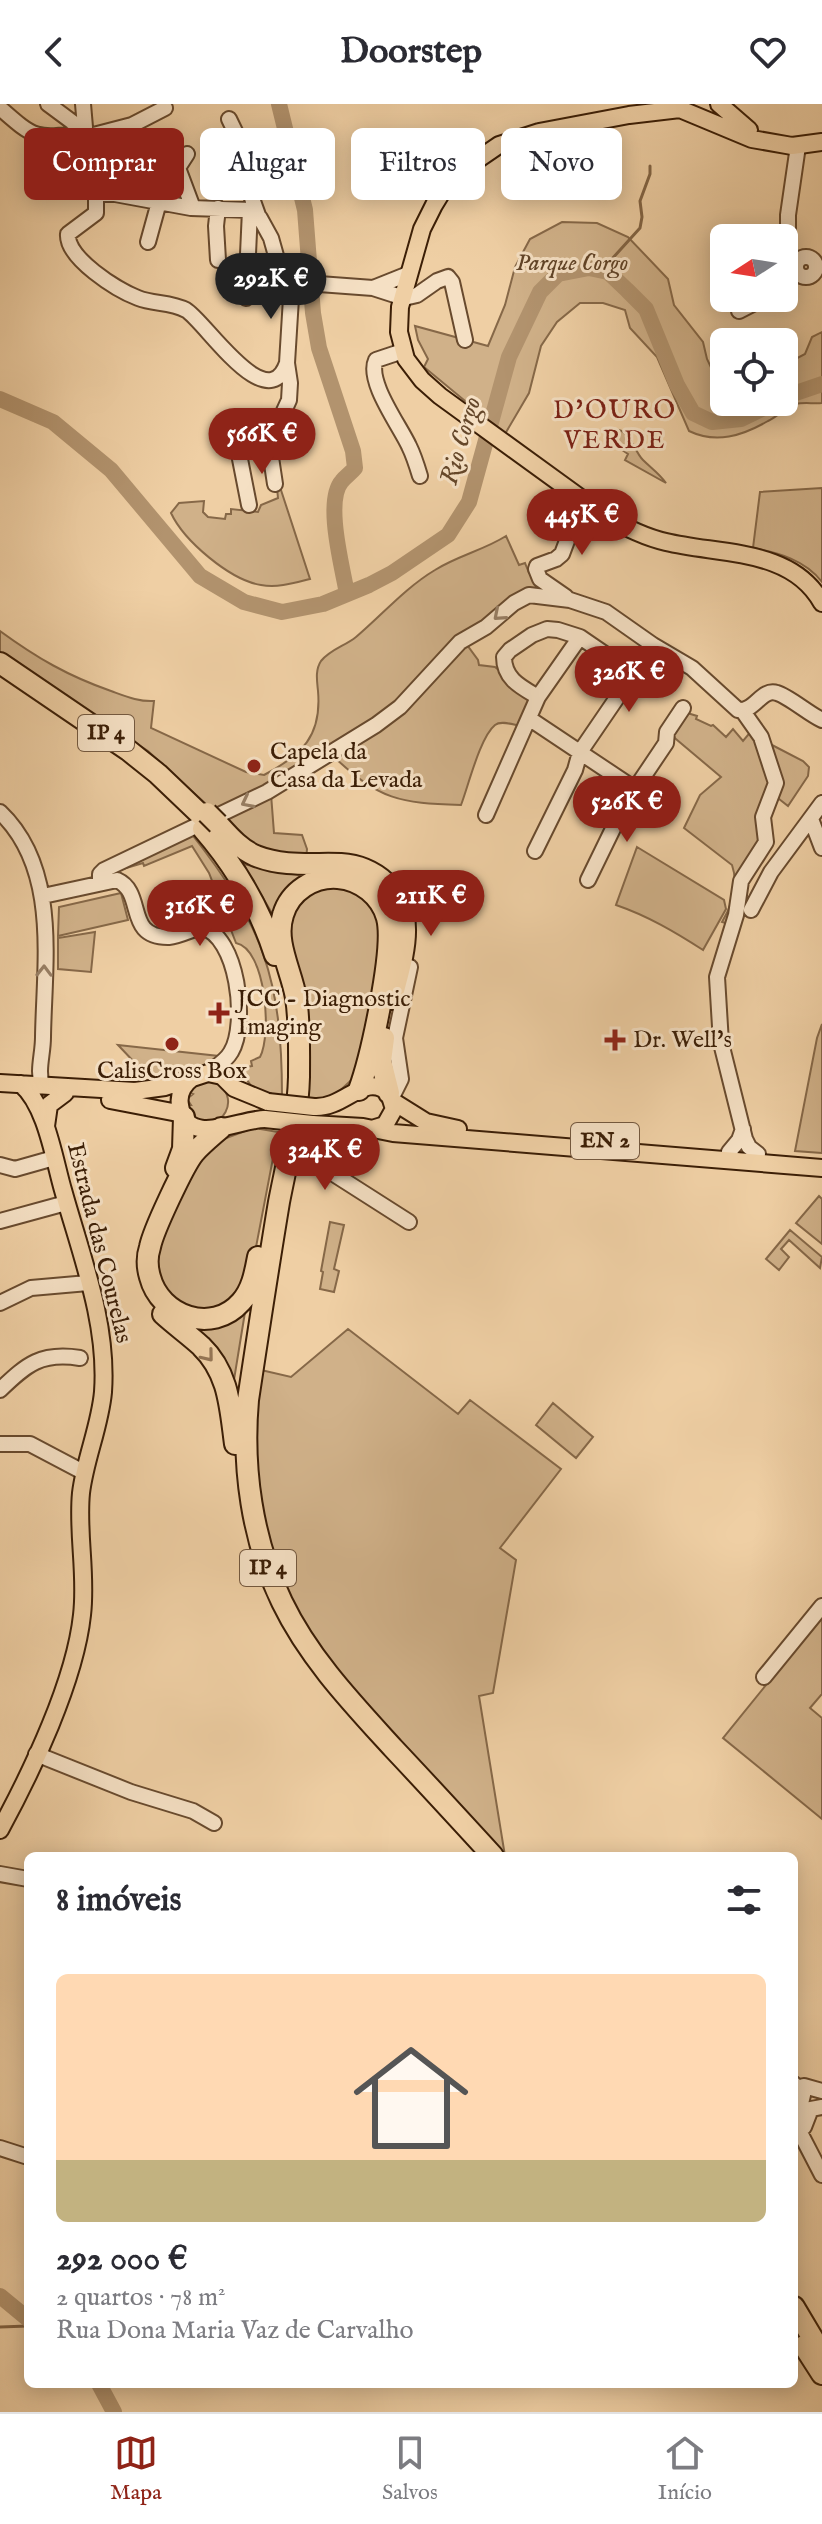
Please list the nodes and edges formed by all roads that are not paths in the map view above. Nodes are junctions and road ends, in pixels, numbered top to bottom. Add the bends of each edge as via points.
1 (48, 104) edge
2 (83, 104) edge
3 (644, 104) edge
4 (719, 104) edge
5 (678, 107) edge
6 (0, 108) edge
7 (165, 108) dead end
8 (629, 115) junction
9 (229, 119) dead end
10 (26, 128) edge
11 (77, 128) edge
12 (85, 128) edge
13 (118, 128) edge
14 (764, 140) junction
15 (822, 142) edge
16 (798, 146) junction
17 (187, 154) dead end
18 (96, 200) edge
19 (148, 200) edge
20 (159, 202) junction
21 (193, 208) junction
22 (218, 208) junction
23 (254, 212) junction
24 (788, 224) edge
25 (148, 242) dead end
26 (218, 260) dead end
27 (408, 274) junction
28 (298, 283) junction
29 (373, 288) junction
30 (246, 298) dead end
31 (402, 298) junction
32 (465, 340) dead end
33 (403, 351) junction
34 (287, 363) junction
35 (269, 443) junction
36 (420, 476) dead end
37 (275, 484) dead end
38 (586, 503) junction
39 (249, 505) dead end
40 (570, 600) junction
41 (822, 603) edge
42 (580, 637) junction
43 (653, 645) junction
44 (0, 663) edge
45 (0, 672) edge
46 (634, 674) junction
47 (538, 697) junction
48 (683, 708) dead end
49 (742, 710) junction
50 (530, 719) junction
51 (822, 720) edge
52 (580, 752) junction
53 (635, 790) junction
54 (656, 803) dead end
55 (822, 803) edge
56 (0, 812) edge
57 (486, 815) dead end
58 (811, 819) junction
59 (206, 821) junction
60 (822, 848) edge
61 (535, 851) dead end
62 (316, 857) dead end
63 (588, 880) dead end
64 (100, 883) junction
65 (43, 896) junction
66 (751, 910) dead end
67 (43, 1046) junction
68 (298, 1059) junction
69 (201, 1075) junction
70 (0, 1083) edge
71 (21, 1084) junction
72 (42, 1086) junction
73 (234, 1088) junction
74 (65, 1089) junction
75 (357, 1091) junction
76 (392, 1097) junction
77 (37, 1108) junction
78 (183, 1116) junction
79 (314, 1119) junction
80 (742, 1125) junction
81 (223, 1126) junction
82 (368, 1128) junction
83 (46, 1130) junction
84 (284, 1133) junction
85 (729, 1152) junction
86 (758, 1154) junction
87 (54, 1158) junction
88 (822, 1159) edge
89 (0, 1165) edge
90 (822, 1168) edge
91 (66, 1203) junction
92 (0, 1221) edge
93 (409, 1222) dead end
94 (88, 1283) junction
95 (0, 1303) edge
96 (80, 1358) dead end
97 (0, 1390) edge
98 (0, 1444) edge
99 (235, 1447) junction
100 (85, 1473) junction
101 (822, 1606) edge
102 (764, 1677) dead end
103 (36, 1754) junction
104 (1, 1823) edge
105 (214, 1823) dead end
106 (474, 1852) edge
107 (489, 1852) edge
108 (0, 1874) edge
109 (24, 1878) edge
110 (807, 2092) edge
111 (798, 2124) edge
112 (798, 2127) edge
113 (798, 2129) edge
114 (0, 2148) edge
115 (816, 2154) edge
116 (24, 2156) edge
117 (822, 2175) edge
118 (798, 2314) edge
119 (798, 2335) edge
120 (822, 2354) edge
121 (822, 2374) edge

1 - 11 street
2 - 12 street
3 - 8 main road
4 - 14 main road
5 - 8 main road
5 - 14 main road
6 - 10 street
7 - 13 street
8 - 27 main road via 532,134 481,155 437,199
9 - 23 street via 243,148
14 - 16 main road
15 - 16 main road
16 - 24 street
17 - 21 street via 178,170
18 - 34 street via 97,211 68,234 79,259 131,295 189,312 256,377 273,378
19 - 20 street
20 - 21 street
20 - 25 street
21 - 22 street
22 - 23 street
22 - 26 street
23 - 28 street via 271,238 279,267
23 - 30 street
27 - 29 street
27 - 31 main road
28 - 29 street
28 - 34 street
29 - 31 street
31 - 32 street via 450,278
31 - 33 main road via 398,322
33 - 36 street via 376,360 373,372
33 - 38 main road via 417,374 446,401
34 - 35 street via 289,400
35 - 37 street
35 - 39 street via 246,447 239,454
38 - 40 street via 562,554 537,566 540,579
38 - 41 main road via 656,540 782,566 804,579
40 - 43 street via 606,612
40 -> 64 street via 535,594 517,601 460,642 400,707 376,725 267,792 104,870
42 - 46 street
42 - 47 street
42 - 47 street via 547,629 506,653 504,666 511,679
43 - 46 street
43 - 49 street via 692,668
44 - 59 highway, IP 4 via 178,786
45 - 59 highway, IP 4 via 115,748
46 - 52 street
47 - 50 street
48 - 53 street
49 - 51 street via 776,693
49 - 80 street via 760,734 776,783 763,817 766,842 741,881 718,971 722,1048
50 - 52 street
50 - 57 street
52 - 53 street
52 - 61 street
53 - 54 street
53 - 63 street
55 - 58 street
56 - 65 street via 22,840
58 - 60 street
58 - 66 street via 771,872
59 - 68 highway, IP 4 via 250,881 272,930 291,996
59 - 76 highway via 255,856 291,864 359,867 394,891 406,933 381,1047
59 - 84 highway, IP 4 via 248,893 279,965 292,1042
62 - 76 street via 353,857 369,863 393,884 408,911 412,954 395,1038 401,1079
64 - 65 street
64 - 69 street via 117,880 126,885 140,925 150,933 171,937 203,928 224,947 238,990 238,1021 231,1053
67 -> 65 street
67 - 71 street via 35,1068
67 - 72 street
67 - 74 street via 49,1073
68 - 75 highway via 297,1006 282,942 282,916 305,885 342,878 374,895 389,928 367,1065
68 - 107 highway, IP 4 via 297,1095 246,1425 259,1537 282,1602 323,1667
69 - 73 main road, EN 2 via 222,1076
69 - 74 main road, EN 2 via 135,1091
69 - 78 main road via 182,1089
70 - 71 main road, EN 2
71 - 72 main road, EN 2
71 - 77 main road, Estrada das Courelas
72 - 74 main road, EN 2
72 - 77 main road
73 - 79 main road, EN 2, bridge
73 - 81 main road via 237,1104
74 - 78 main road, EN 2
74 - 83 main road via 48,1106
75 - 76 main road, EN 2 via 371,1085
75 - 79 main road, EN 2
75 - 82 main road via 351,1112
76 - 82 main road via 390,1121
76 - 85 main road, EN 2 via 417,1118 443,1127
77 - 83 main road, Estrada das Courelas
78 - 81 main road, EN 2 via 197,1128
78 -> 99 highway via 183,1151 145,1236 141,1274 153,1304 220,1371
79 - 81 main road, EN 2, bridge
79 - 82 main road, EN 2
79 - 93 street via 315,1162
80 - 85 street
80 - 86 street via 748,1145
81 - 84 highway via 191,1158 149,1249 156,1293 172,1310 193,1318 228,1313 249,1289
82 - 90 main road, EN 2
83 - 87 main road, Estrada das Courelas
84 - 99 highway, IP 4
85 - 86 main road, EN 2
86 - 88 main road, EN 2
87 - 89 street via 15,1169
87 - 91 main road, Estrada das Courelas
91 - 92 street
91 - 94 main road, Estrada das Courelas
94 - 95 street via 31,1288
94 - 100 main road, Estrada das Courelas via 102,1342 103,1383
96 - 97 street via 42,1358
98 - 100 street via 30,1444
99 - 106 highway, IP 4 via 250,1545 286,1632 332,1697
100 - 103 main road, Estrada das Courelas via 81,1622 70,1669
101 - 102 street
103 - 104 main road, Estrada das Courelas
103 - 105 street
108 - 109 street
110 - 111 street
110 - 112 street via 814,2107
113 - 115 street
114 - 116 street
115 - 117 street
118 - 120 highway
119 - 121 highway

